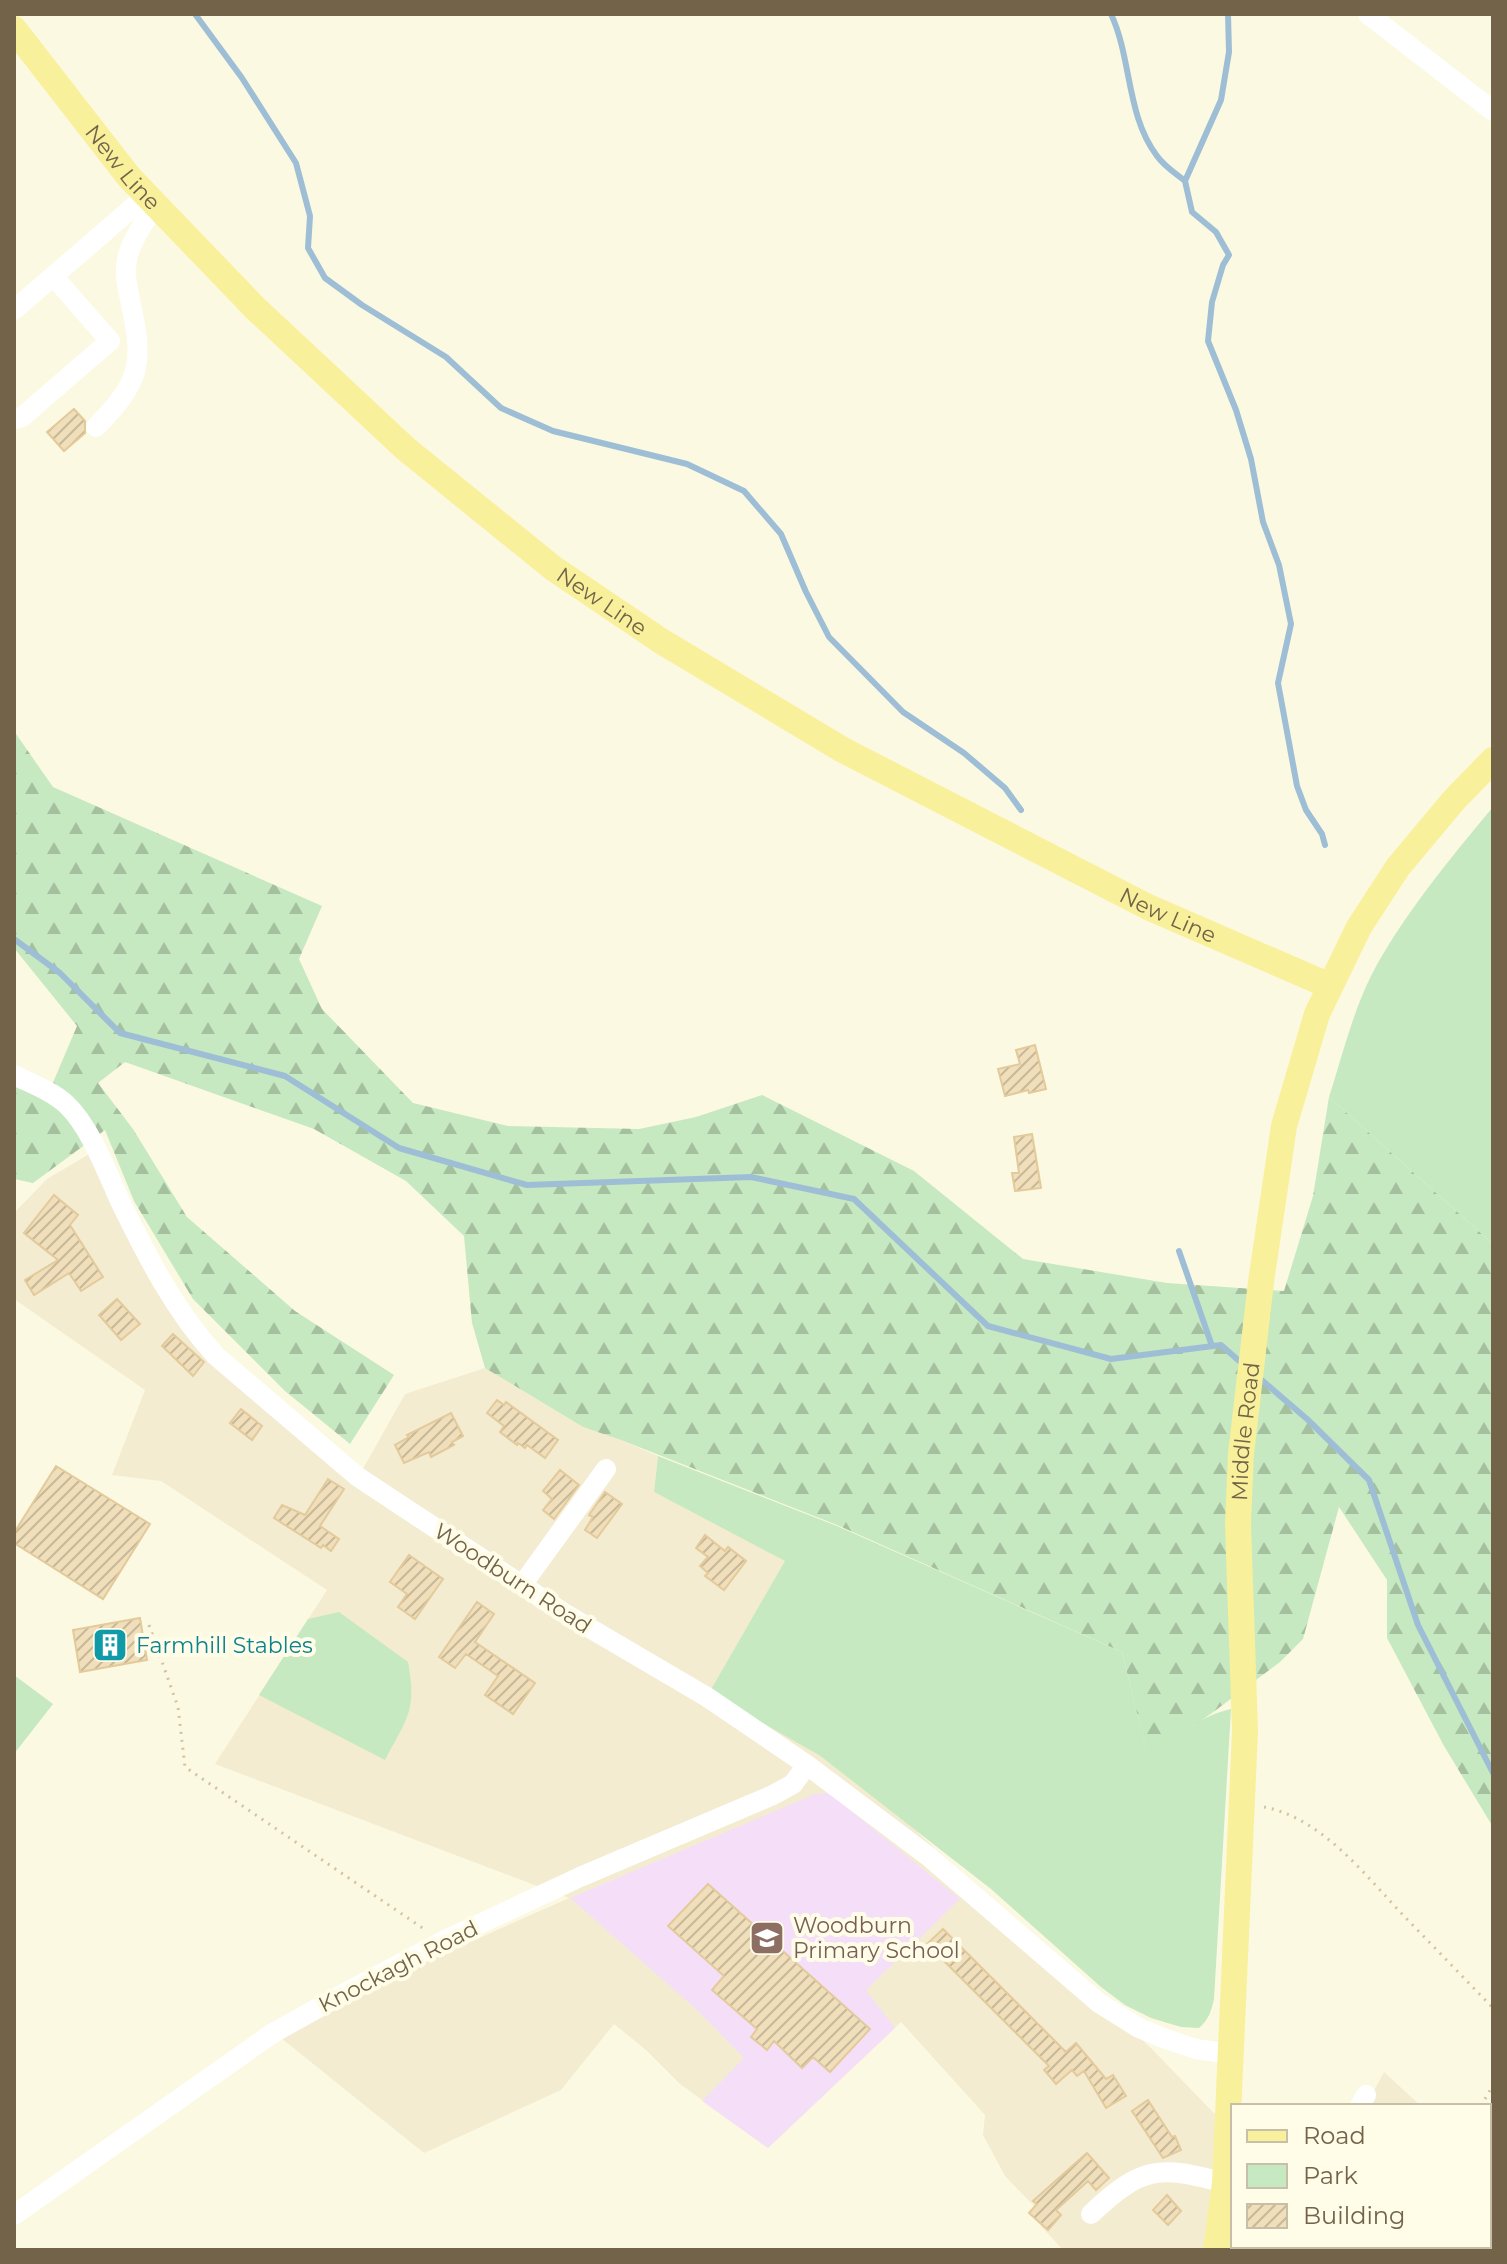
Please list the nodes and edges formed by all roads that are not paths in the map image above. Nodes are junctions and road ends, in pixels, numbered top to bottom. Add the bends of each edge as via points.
1 (1368, 14) edge
2 (14, 29) edge
3 (1493, 111) edge
4 (150, 201) junction
5 (54, 277) junction
6 (14, 310) edge
7 (17, 422) edge
8 (96, 427) dead end
9 (1493, 760) edge
10 (1330, 986) junction
11 (14, 1075) edge
12 (606, 1469) dead end
13 (522, 1585) junction
14 (807, 1765) junction
15 (1231, 2054) junction
16 (1228, 2174) edge
17 (1091, 2214) dead end
18 (14, 2215) edge
19 (1216, 2250) edge

1 - 3 street
2 - 4 main road, New Line
4 - 5 street
4 - 8 street via 126,264 137,341 134,374 126,395
4 - 10 main road, New Line via 406,449 553,568 661,641 843,750 993,829 1148,907
5 - 6 street
5 - 7 street via 110,341
9 - 10 main road, Middle Road via 1398,867 1359,927
10 - 15 main road, Middle Road via 1284,1126 1246,1405 1238,1523 1245,1731
11 - 13 street, Woodburn Road via 50,1092 74,1114 166,1291 216,1356 358,1477
12 - 13 street
13 - 14 street, Woodburn Road via 707,1697
14 - 15 street, Woodburn Road via 928,1856 1099,2003 1166,2039
14 - 18 street, Knockagh Road via 793,1784 773,1795 443,1941 273,2033
15 - 16 main road, Middle Road
16 - 17 street via 1152,2173 1130,2182
16 - 19 main road, Middle Road

